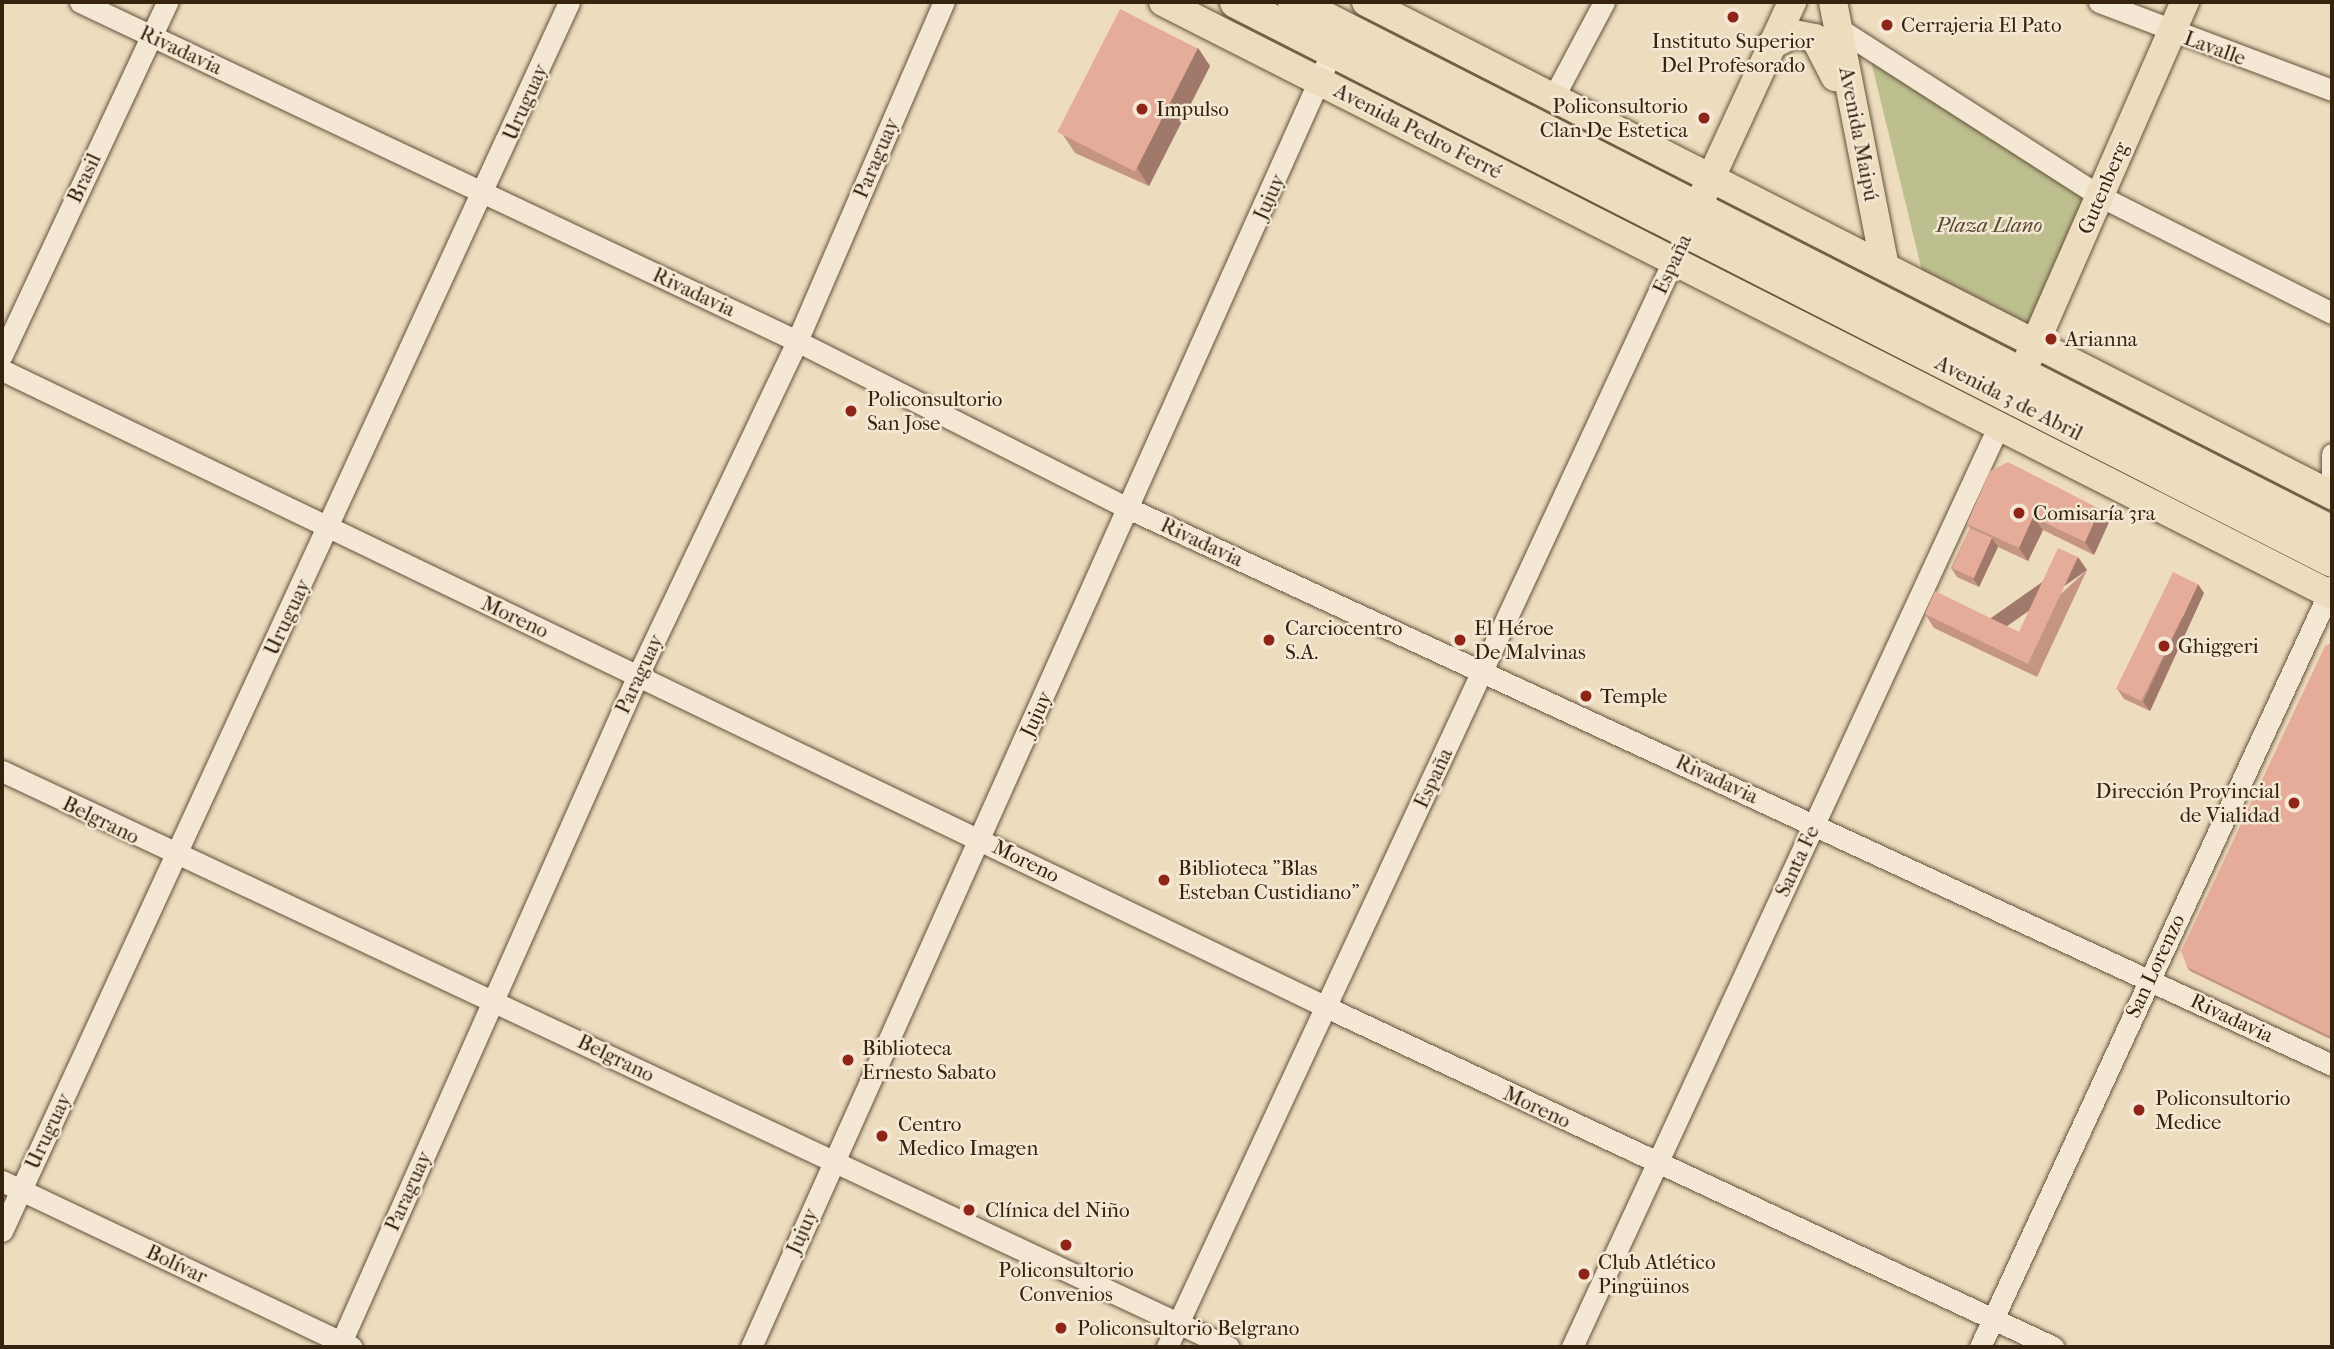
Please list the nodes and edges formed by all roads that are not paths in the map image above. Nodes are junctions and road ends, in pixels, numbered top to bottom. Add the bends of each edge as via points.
1 (80, 2) edge
2 (167, 2) edge
3 (569, 2) edge
4 (944, 2) edge
5 (1163, 2) edge
6 (1236, 2) edge
7 (1293, 2) edge
8 (1366, 2) edge
9 (1604, 2) edge
10 (1793, 2) edge
11 (2099, 2) edge
12 (2185, 2) edge
13 (1836, 15) edge
14 (1344, 26) edge
15 (2171, 32) junction
16 (151, 36) junction
17 (1768, 47) junction
18 (1320, 80) junction
19 (2332, 90) edge
20 (1553, 98) junction
21 (1710, 178) junction
22 (1869, 183) junction
23 (485, 192) junction
24 (2100, 195) junction
25 (1692, 221) junction
26 (1673, 261) junction
27 (1885, 266) junction
28 (2332, 313) edge
29 (797, 341) junction
30 (2036, 342) junction
31 (2, 355) edge
32 (2, 370) edge
33 (2016, 386) junction
34 (1998, 427) junction
35 (2332, 454) edge
36 (2332, 481) edge
37 (2332, 495) edge
38 (1132, 510) junction
39 (327, 529) junction
40 (2332, 532) edge
41 (2332, 561) edge
42 (2331, 592) edge
43 (1483, 671) junction
44 (638, 674) junction
45 (2, 771) edge
46 (1814, 824) junction
47 (977, 838) junction
48 (176, 856) junction
49 (2149, 979) junction
50 (493, 999) junction
51 (1326, 1007) junction
52 (2332, 1065) edge
53 (832, 1162) junction
54 (1656, 1163) junction
55 (11, 1186) edge
56 (2, 1231) edge
57 (1993, 1319) junction
58 (1178, 1323) junction
59 (344, 1346) edge
60 (751, 1347) edge
61 (1167, 1347) edge
62 (1229, 1347) edge
63 (1572, 1347) edge
64 (1980, 1347) edge
65 (2053, 1347) edge

1 - 16 street, Rivadavia
2 - 16 street, Brasil
3 - 23 street, Uruguay
4 - 29 street, Paraguay
5 - 18 main road, Avenida Pedro Ferré
6 - 14 highway, Avenida Pedro Ferré
7 - 14 highway, Avenida Pedro Ferré
8 - 20 main road
9 - 20 street
10 - 17 main road, España
11 - 15 street, Lavalle
12 - 15 main road, Gutenberg
13 - 22 main road, Avenida Maipú
13 - 24 street via 1910,73
14 - 18 street, Jujuy
14 - 25 highway, Avenida Pedro Ferré
15 - 19 street, Lavalle
15 - 24 main road, Gutenberg
16 - 23 street, Rivadavia
16 - 31 street, Brasil
17 - 21 main road, España
17 - 22 main road via 1794,34 1821,42
18 - 26 main road, Avenida Pedro Ferré
18 - 38 street, Jujuy
20 - 21 main road
21 - 25 main road, España
21 - 27 main road
22 - 27 main road, Avenida Maipú
23 - 29 street, Rivadavia
23 - 39 street, Uruguay
24 - 28 street
24 - 30 main road, Gutenberg
25 - 26 main road, España
25 - 33 highway, Avenida 3 de Abril
26 - 34 main road
26 - 43 street, España
27 - 30 main road
29 - 38 street, Rivadavia
29 - 44 street, Paraguay
30 - 33 main road, Gutenberg
30 - 37 main road
32 - 39 street, Moreno
33 - 34 main road, Santa Fe
33 - 40 highway, Avenida 3 de Abril
33 - 41 highway, Avenida 3 de Abril
34 - 42 main road, Avenida 3 de Abril
34 - 46 street, Santa Fe
35 - 36 street
38 - 43 street, Rivadavia
38 - 47 street, Jujuy
39 - 44 street, Moreno
39 - 48 street, Uruguay
42 - 49 street, San Lorenzo
43 - 46 street, Rivadavia
43 - 51 street, España
44 - 47 street, Moreno
44 - 50 street, Paraguay
45 - 48 street, Belgrano
46 - 49 street, Rivadavia
46 - 54 street, Santa Fe
47 - 51 street, Moreno
47 - 53 street, Jujuy
48 - 50 street, Belgrano
48 - 55 street, Uruguay
49 - 52 street, Rivadavia
49 - 57 street, San Lorenzo
50 - 53 street, Belgrano
50 - 59 street, Paraguay
51 - 54 street, Moreno
51 - 58 street, España
53 - 58 street, Belgrano
53 - 60 street, Jujuy
54 - 57 street, Moreno
54 - 63 street, Santa Fe
55 - 56 street, Uruguay
55 - 59 street, Bolívar
57 - 64 street, San Lorenzo
57 - 65 street, Moreno
58 - 61 street, España
58 - 62 street, Belgrano

